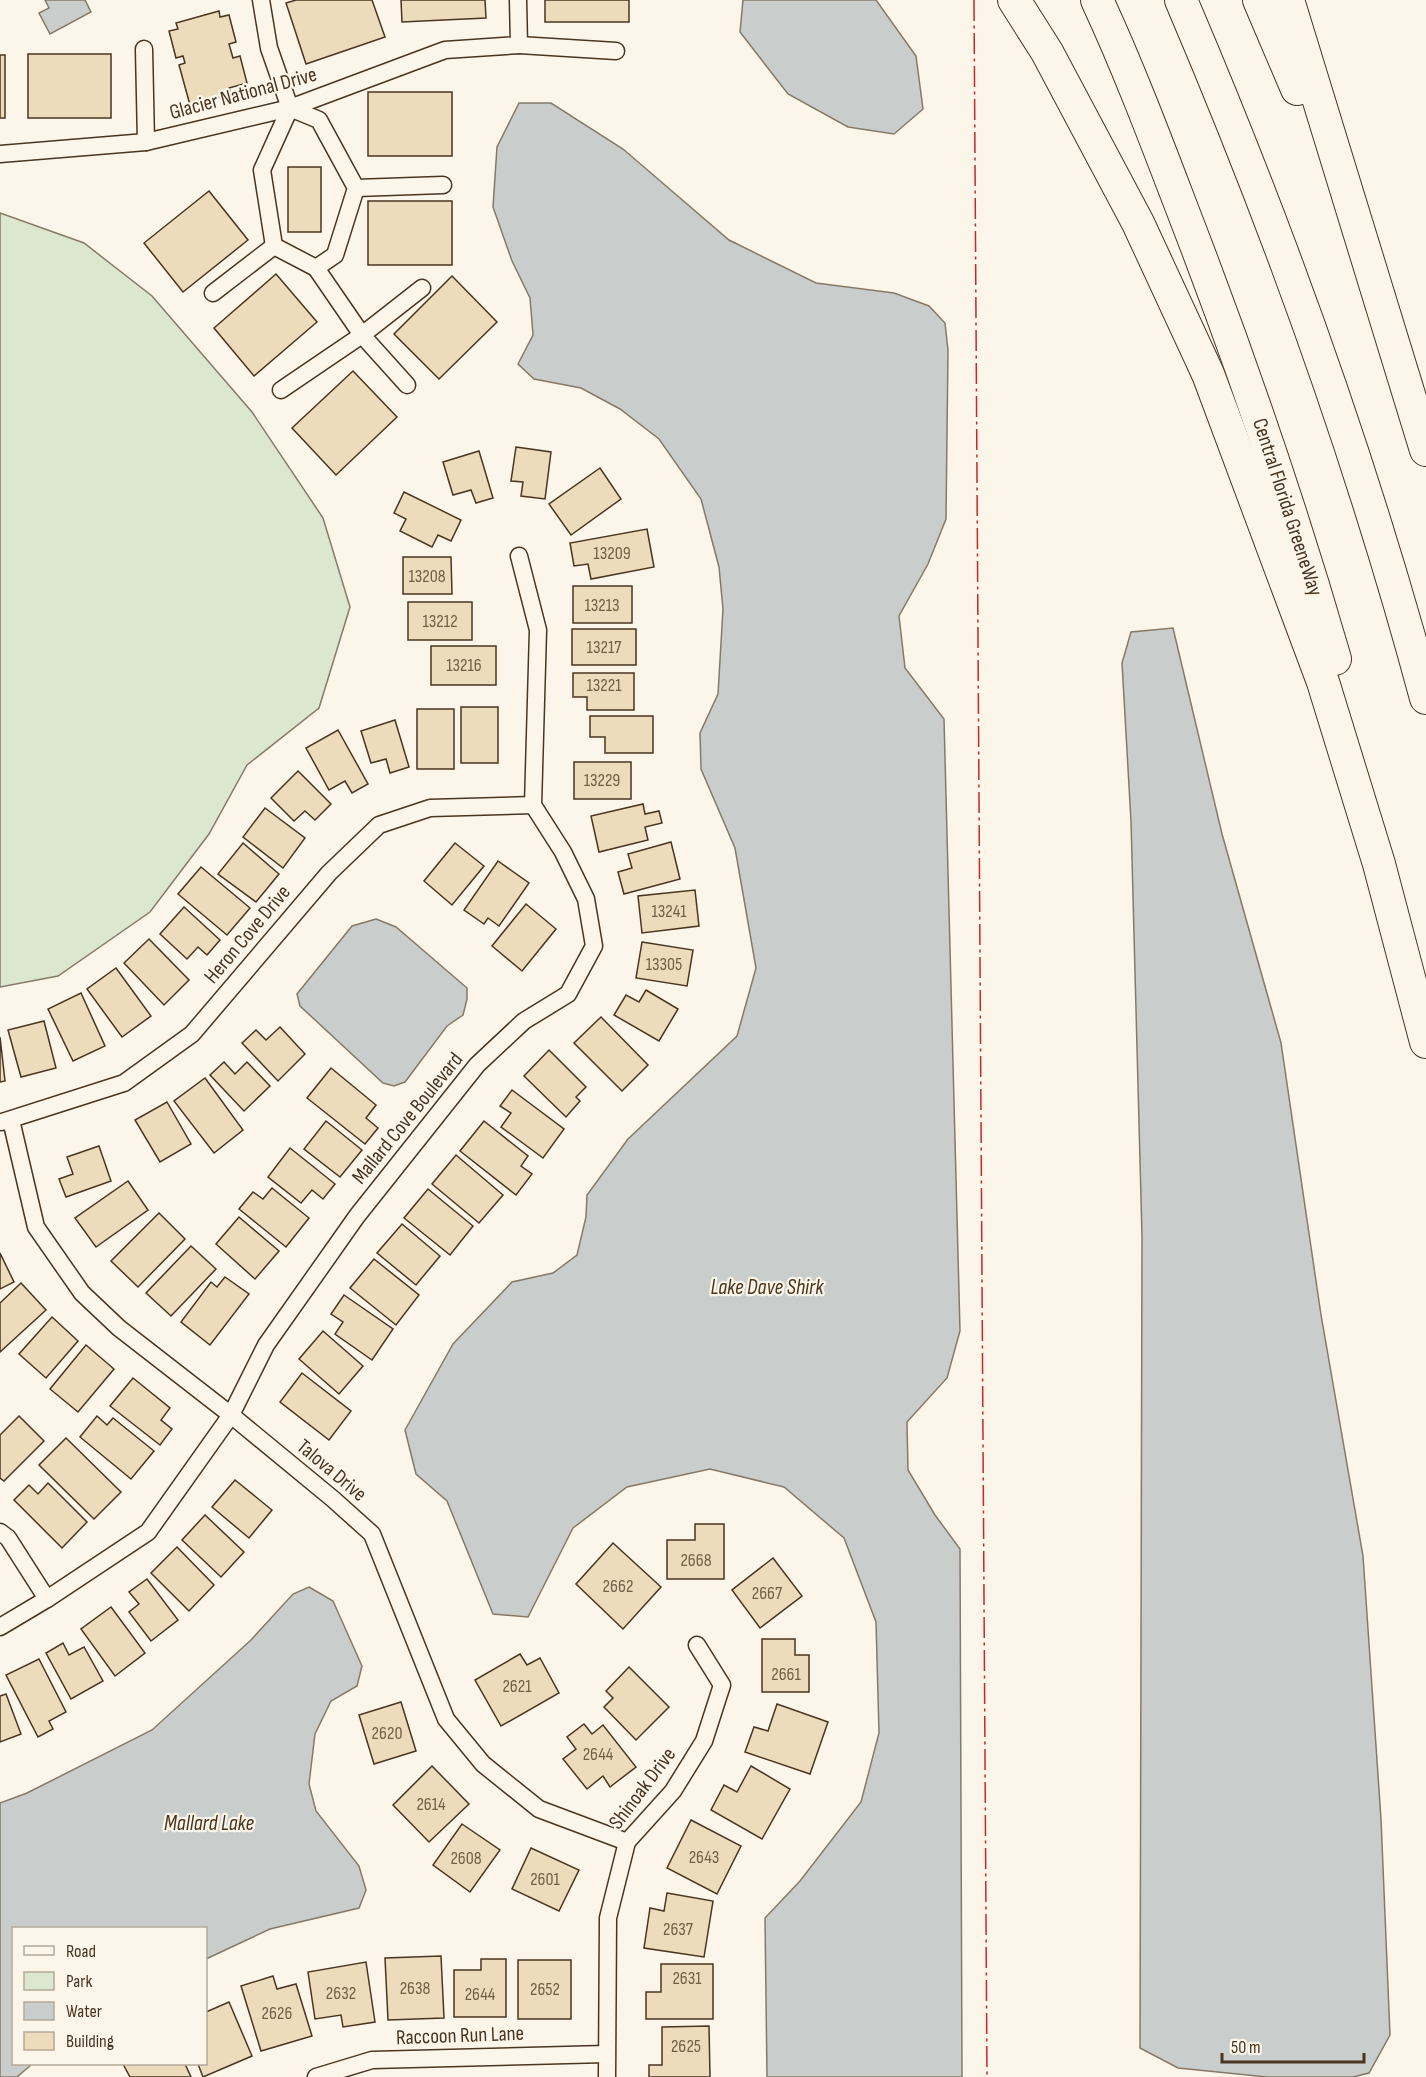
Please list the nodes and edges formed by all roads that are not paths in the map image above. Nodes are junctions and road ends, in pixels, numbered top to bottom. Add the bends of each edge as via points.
1 (261, 0) edge
2 (518, 0) edge
3 (1014, 0) edge
4 (1097, 0) edge
5 (1181, 0) edge
6 (1259, 0) edge
7 (1288, 0) edge
8 (519, 45) junction
9 (144, 49) dead end
10 (616, 51) dead end
11 (290, 108) junction
12 (146, 142) junction
13 (0, 154) edge
14 (443, 185) dead end
15 (356, 188) junction
16 (1352, 214) junction
17 (274, 246) junction
18 (316, 268) junction
19 (422, 288) dead end
20 (213, 293) dead end
21 (362, 335) junction
22 (407, 385) dead end
23 (281, 390) dead end
24 (1426, 450) edge
25 (519, 556) dead end
26 (1426, 698) edge
27 (533, 805) junction
28 (1426, 1030) edge
29 (1426, 1042) edge
30 (5, 1121) edge
31 (231, 1415) junction
32 (0, 1532) edge
33 (47, 1599) junction
34 (0, 1627) edge
35 (697, 1645) dead end
36 (627, 1842) junction
37 (606, 2054) junction
38 (316, 2077) edge
39 (607, 2077) edge

1 - 11 street via 269,48
2 - 8 street
3 - 29 highway via 1047,52 1138,223 1208,374 1323,682 1379,864
4 - 28 highway, Central Florida GreeneWay via 1213,288 1312,579 1367,778
5 - 26 highway via 1321,358 1386,557
6 - 16 highway
7 - 16 highway
8 - 10 street, Glacier National Drive
8 - 11 street, Glacier National Drive via 445,50
9 - 12 street
11 - 12 street, Glacier National Drive
11 - 15 street via 320,120
11 - 17 street via 262,170
12 - 13 street, Glacier National Drive
14 - 15 street
15 - 18 street via 335,255
16 - 24 highway
17 - 18 street
17 - 20 street
18 - 21 street
19 - 21 street
21 - 22 street
21 - 23 street
25 - 27 street via 538,630
27 - 30 street, Heron Cove Drive via 430,808 379,825 329,873 192,1034 124,1083
27 - 31 street, Mallard Cove Boulevard via 586,899 594,946 568,994 524,1021 477,1065 357,1216 266,1345
30 - 31 street, Talova Drive via 36,1227 82,1293 119,1328
31 - 33 street, Mallard Cove Boulevard via 148,1532
31 - 36 street, Talova Drive via 372,1534 446,1719 483,1764 539,1809
32 - 33 street via 8,1538
33 - 34 street, Mallard Cove Boulevard
35 - 36 street, Shinoak Drive via 722,1685 704,1741 673,1791
36 - 37 street, Shinoak Drive via 608,1918
37 - 38 street, Raccoon Run Lane via 372,2060
37 - 39 street, Shinoak Drive

